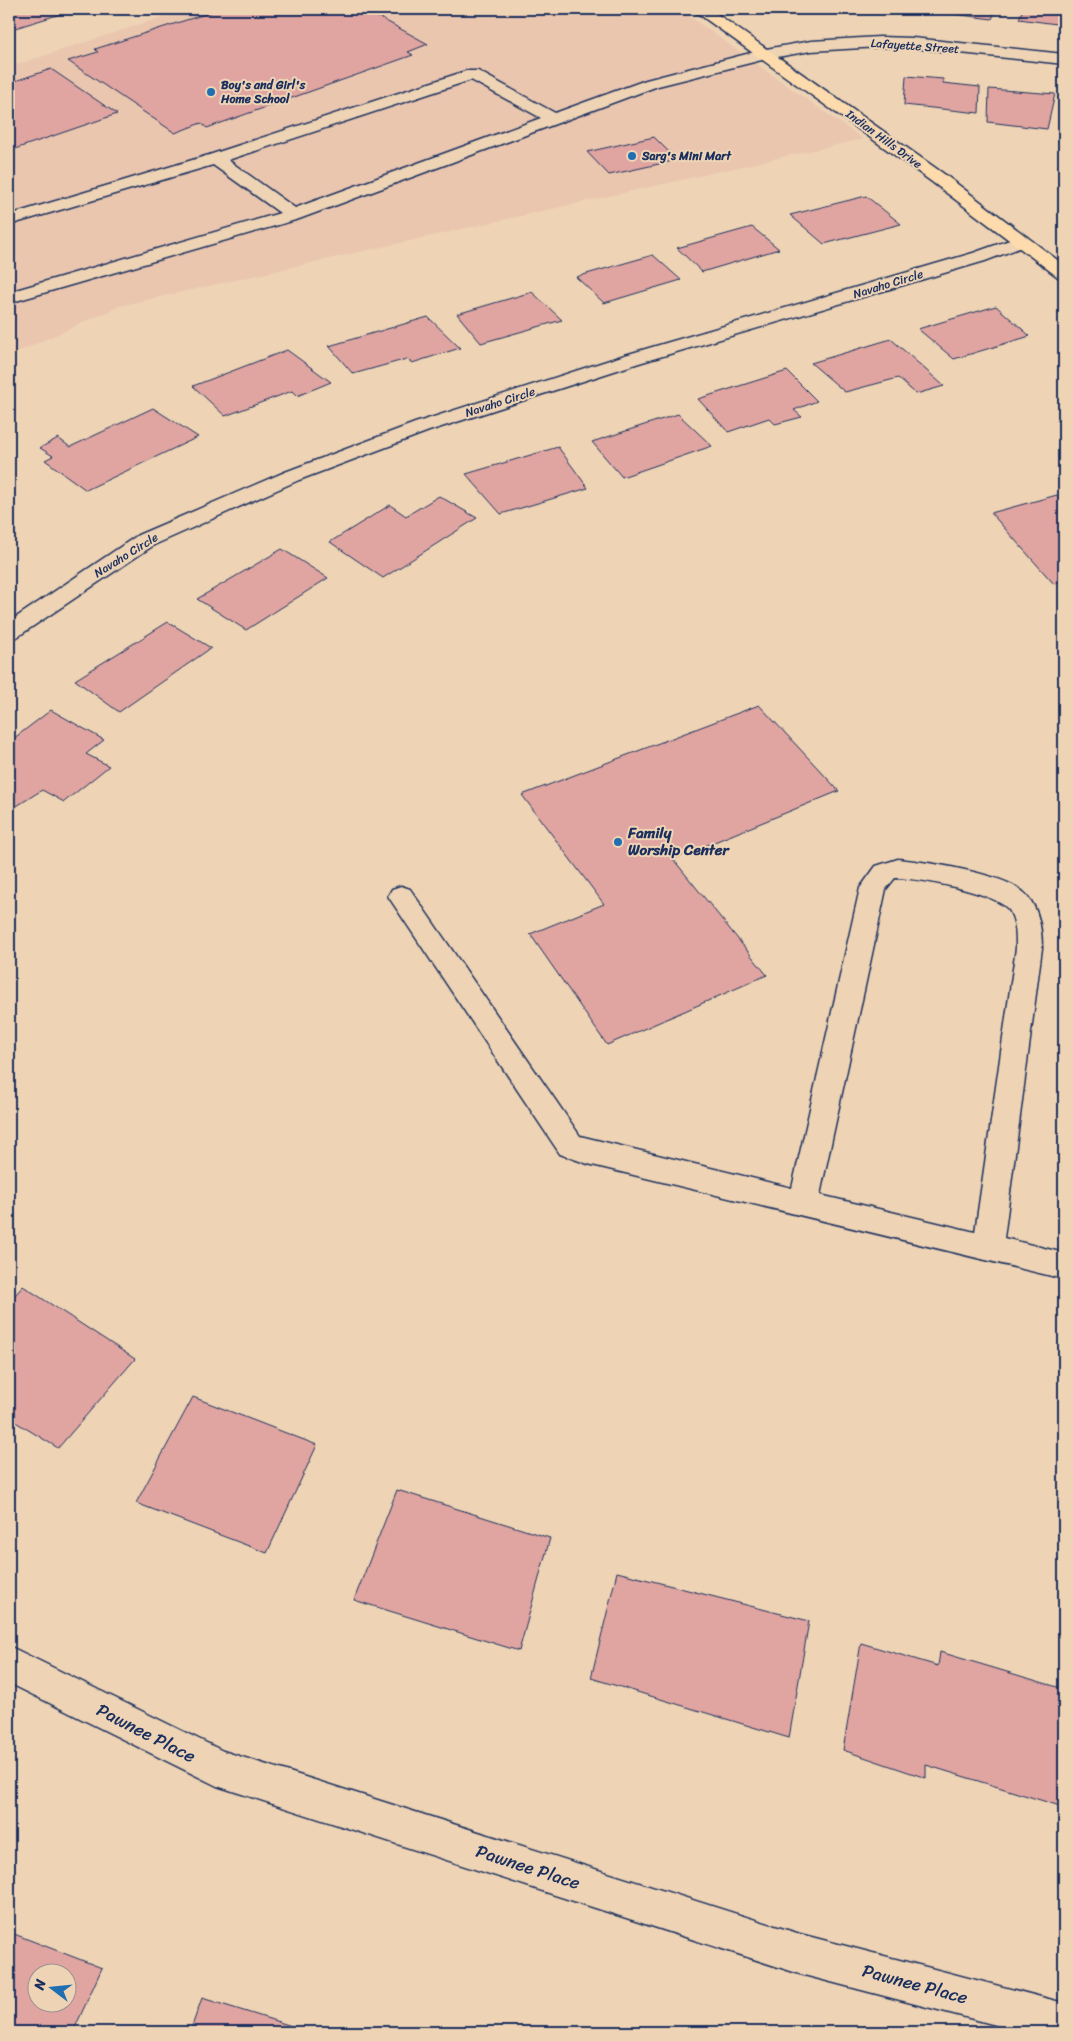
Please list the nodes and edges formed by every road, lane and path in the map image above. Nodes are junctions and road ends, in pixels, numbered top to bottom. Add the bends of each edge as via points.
1 (701, 9) edge
2 (766, 54) junction
3 (1064, 59) edge
4 (554, 119) junction
5 (215, 159) junction
6 (293, 215) junction
7 (9, 220) edge
8 (1021, 241) junction
9 (1064, 273) edge
10 (9, 298) edge
11 (9, 632) edge
12 (401, 896) dead end
13 (803, 1203) junction
14 (988, 1248) junction
15 (1064, 1266) edge
16 (9, 1664) edge
17 (1064, 2023) edge

1 - 2 main road, Indian Hills Drive
2 - 3 street, Lafayette Street via 811,46 879,42
2 - 4 street, Lafayette Street via 652,82
2 - 8 main road, Indian Hills Drive
4 - 5 street via 472,74
4 - 6 street, Lafayette Street
5 - 6 street
5 - 7 street
6 - 10 street, Lafayette Street
8 - 9 main road, Indian Hills Drive
8 - 11 street, Navaho Circle via 979,257 614,364 422,427 292,476 146,540
12 - 13 street via 570,1145
13 - 14 street
13 - 14 street via 878,877 891,869 906,869 996,889 1012,897 1022,909 1029,928 1029,948
14 - 15 street
16 - 17 street, Pawnee Place via 217,1768 800,1954

